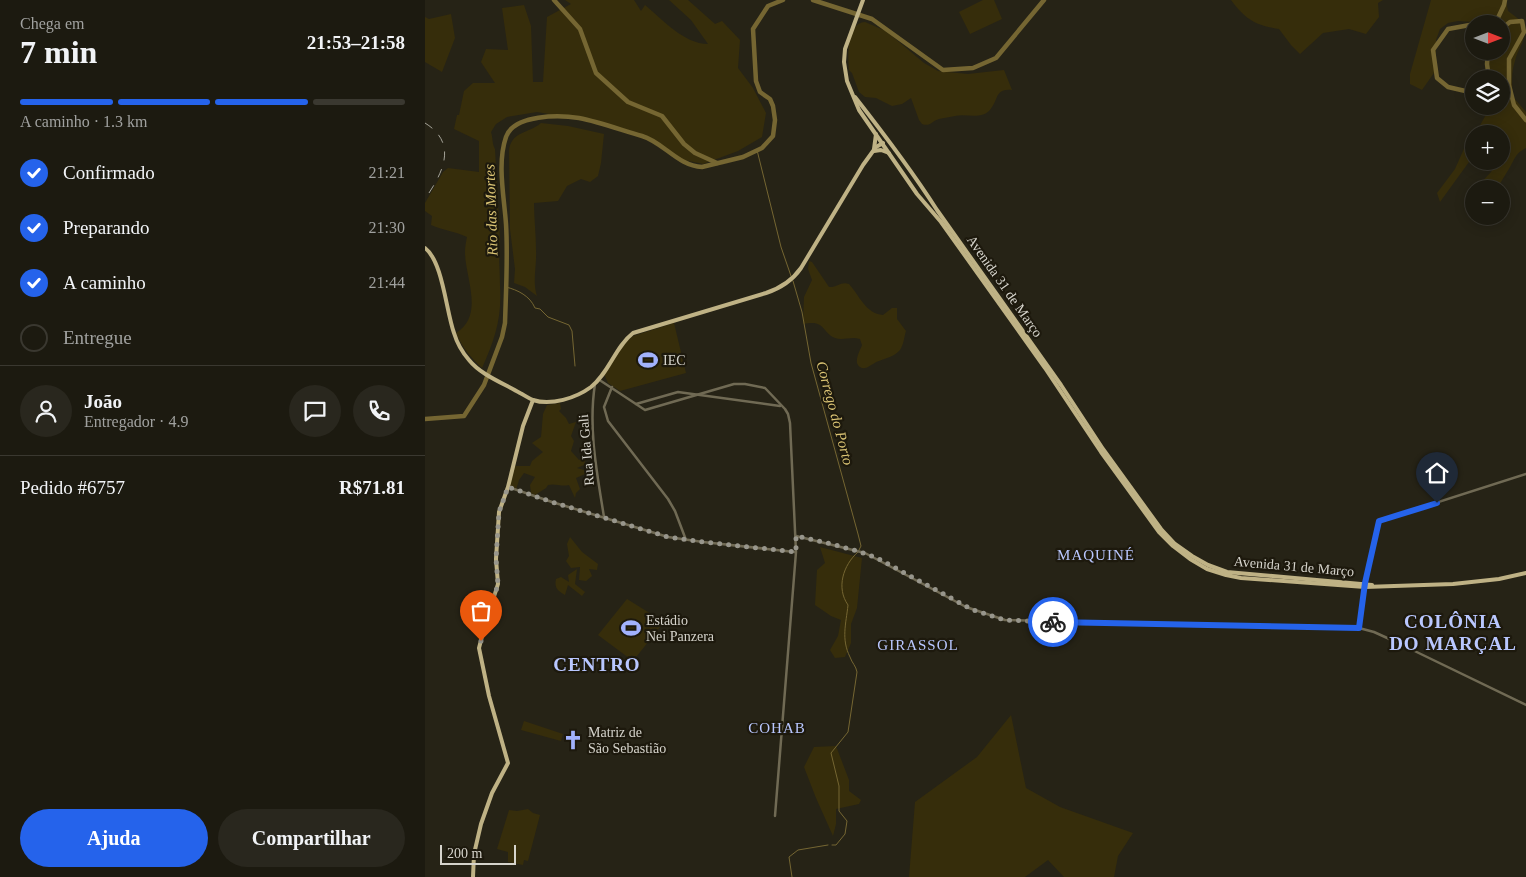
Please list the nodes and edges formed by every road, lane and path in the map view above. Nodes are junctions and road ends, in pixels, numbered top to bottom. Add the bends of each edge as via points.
1 (862, 1) edge
2 (850, 92) junction
3 (869, 113) junction
4 (863, 116) junction
5 (879, 127) junction
6 (875, 132) junction
7 (883, 143) junction
8 (893, 147) junction
9 (874, 150) junction
10 (891, 154) junction
11 (919, 182) junction
12 (914, 189) junction
13 (425, 248) edge
14 (997, 298) junction
15 (597, 380) junction
16 (612, 388) junction
17 (698, 395) junction
18 (533, 400) junction
19 (636, 404) junction
20 (782, 406) junction
21 (1526, 474) edge
22 (508, 487) junction
23 (604, 517) junction
24 (796, 536) junction
25 (686, 540) junction
26 (796, 552) junction
27 (1526, 572) edge
28 (1365, 585) junction
29 (1359, 628) junction
30 (1526, 704) edge
31 (775, 816) dead end
32 (474, 877) edge

1 - 2 main road, Avenida 31 de Março via 845,49 845,74
2 - 3 main road, Avenida 31 de Março
2 - 4 main road, Avenida 31 de Março
3 - 4 main road
3 - 5 main road, Avenida 31 de Março
4 - 6 main road, Avenida 31 de Março
5 - 6 main road
5 - 8 main road, Avenida 31 de Março
6 - 7 main road, Avenida 31 de Março
6 - 9 main road
7 - 8 main road
7 - 9 main road
7 - 10 main road, Avenida 31 de Março
8 - 11 main road, Avenida 31 de Março
9 - 10 main road
9 - 15 main road via 790,281 766,293 633,333
10 - 12 main road, Avenida 31 de Março
11 - 12 main road via 919,188
11 - 14 main road, Avenida 31 de Março
12 - 14 main road, Avenida 31 de Março
13 - 18 main road via 438,268 454,335 462,350 478,370
14 - 28 main road, Avenida 31 de Março via 1061,385 1080,419 1174,545 1208,567 1227,572
15 - 16 street
15 - 18 main road via 579,393 559,401
15 - 23 street, Rua Ida Gali via 594,446
16 - 19 street
16 - 25 street via 604,407 607,421 668,499
17 - 19 street via 678,392
17 - 19 street via 645,410
17 - 20 street
17 - 20 street via 734,384 745,384 765,388
18 - 22 main road
20 - 24 street via 791,424
21 - 28 street via 1379,521
22 - 23 street
22 - 32 main road via 499,512 498,584 479,648 508,763 481,824 474,854
23 - 25 street
24 - 26 street
24 - 29 street via 865,553 966,607 1005,620
25 - 26 street
26 - 31 street
27 - 28 main road, Avenida 31 de Março via 1444,583
28 - 29 street
29 - 30 street

